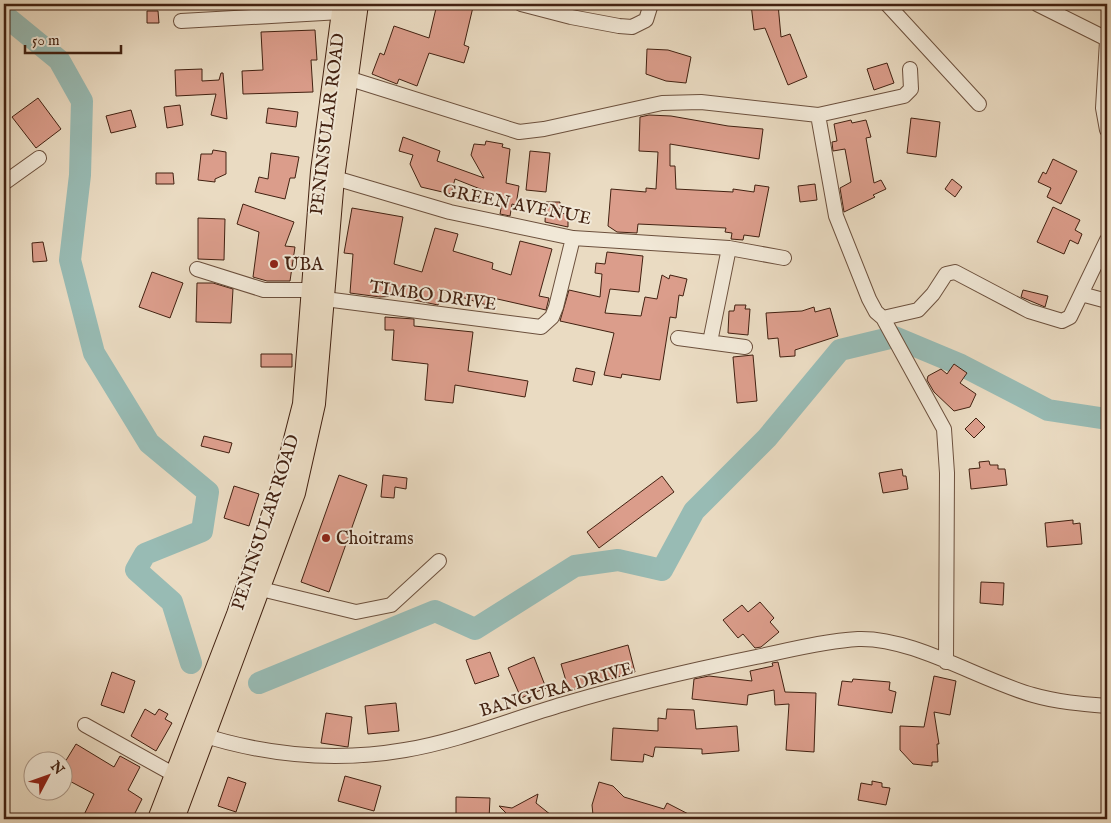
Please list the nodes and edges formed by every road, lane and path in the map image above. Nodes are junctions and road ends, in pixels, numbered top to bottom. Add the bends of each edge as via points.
1 (359, 4) edge
2 (521, 4) edge
3 (651, 4) edge
4 (887, 4) edge
5 (1037, 4) edge
6 (341, 8) edge
7 (181, 21) dead end
8 (1107, 40) edge
9 (910, 69) dead end
10 (341, 76) junction
11 (979, 104) dead end
12 (818, 115) junction
13 (1107, 130) edge
14 (40, 158) dead end
15 (335, 178) junction
16 (4, 183) edge
17 (573, 238) junction
18 (1107, 240) edge
19 (729, 248) junction
20 (784, 258) dead end
21 (197, 269) dead end
22 (1081, 294) junction
23 (318, 295) junction
24 (1107, 301) edge
25 (886, 323) junction
26 (678, 338) dead end
27 (710, 342) junction
28 (745, 347) dead end
29 (439, 561) dead end
30 (260, 588) junction
31 (946, 662) junction
32 (1107, 706) edge
33 (85, 725) dead end
34 (197, 734) junction
35 (173, 774) junction
36 (157, 819) edge
37 (175, 819) edge

1 - 10 main road, PENINSULAR ROAD
2 - 3 street via 632,28 646,20
4 - 11 street
5 - 8 street
6 - 7 street
6 - 10 main road, PENINSULAR ROAD
8 - 13 street via 1103,108
9 - 12 street via 911,89 904,96
10 - 12 street via 519,132 544,130 662,102 701,102
10 - 15 main road, PENINSULAR ROAD
10 - 23 main road, PENINSULAR ROAD via 320,171
12 - 25 street via 836,216 869,298
14 - 16 street
15 - 17 street, GREEN AVENUE via 450,212
15 - 23 main road, PENINSULAR ROAD
17 - 19 street, GREEN AVENUE
17 - 23 street, TIMBO DRIVE via 552,317 542,327
18 - 22 street
19 - 20 street, GREEN AVENUE
19 - 27 street
21 - 23 street, TIMBO DRIVE via 264,290
22 - 24 street
22 - 25 street via 1070,317 1062,321 1053,320 955,272 946,274 918,310
23 - 30 main road, PENINSULAR ROAD via 314,413 296,493
23 - 34 main road, PENINSULAR ROAD via 302,404 281,486
25 - 31 street via 944,429 947,473
26 - 27 street
27 - 28 street
29 - 30 street via 391,605 372,610 356,612
30 - 34 main road, PENINSULAR ROAD
31 - 32 street, BANGURA DRIVE via 1033,695
31 - 34 street, BANGURA DRIVE via 900,645 862,639 834,641 566,703 444,741 352,756 252,749
33 - 35 street
34 - 35 main road, PENINSULAR ROAD
34 - 37 main road, PENINSULAR ROAD
35 - 36 main road, PENINSULAR ROAD

